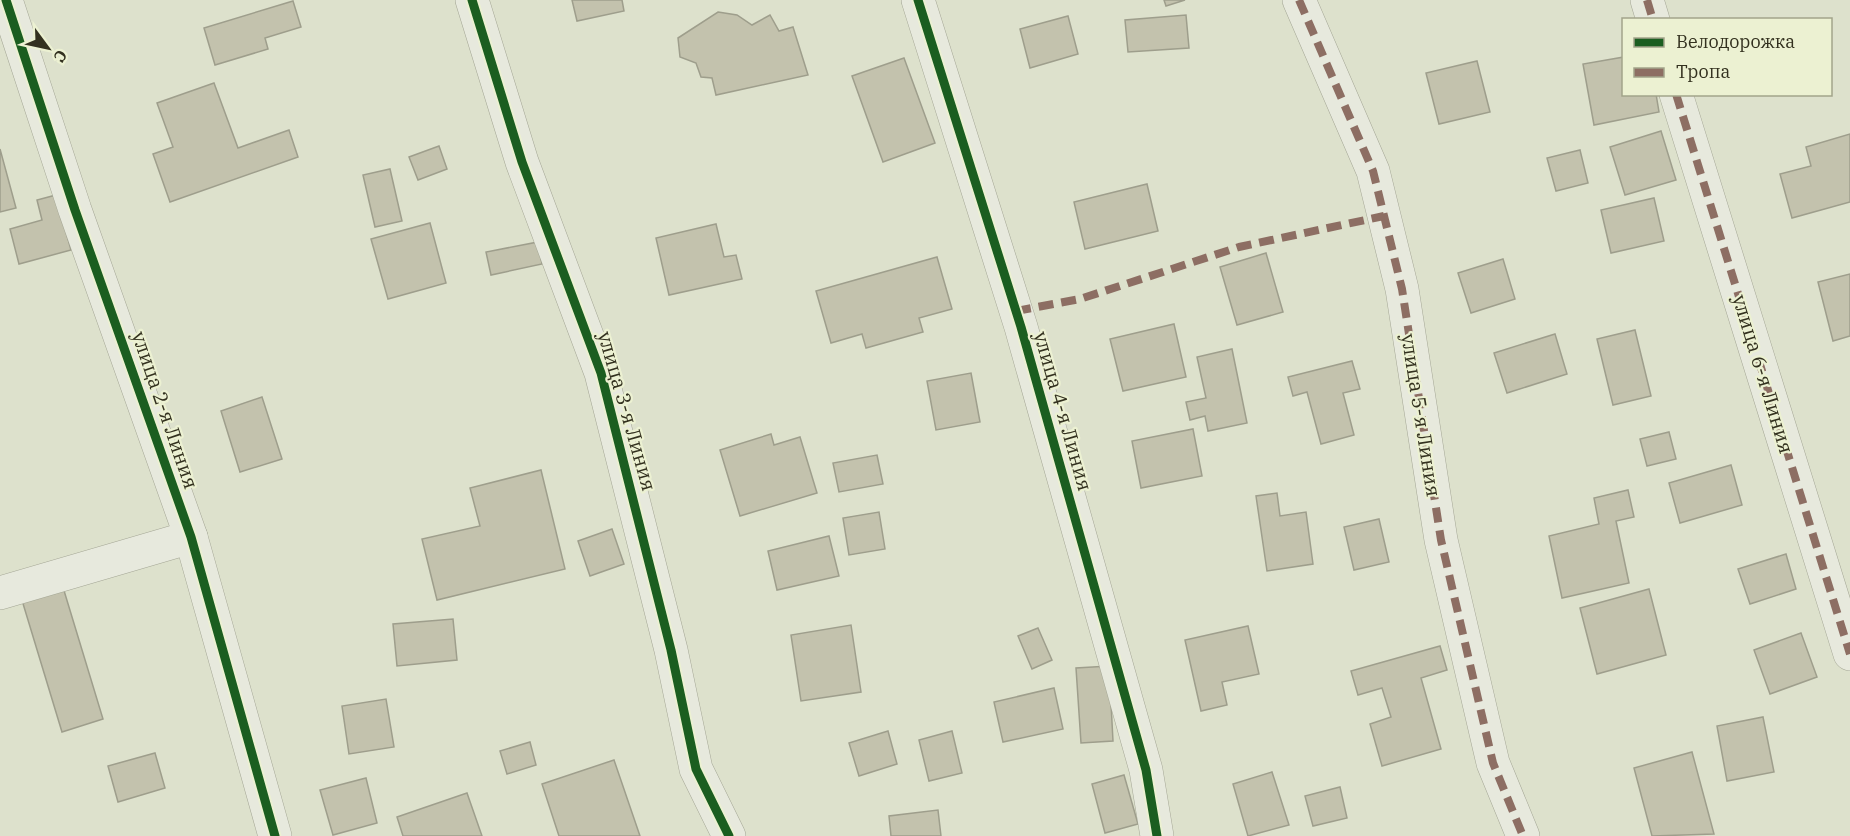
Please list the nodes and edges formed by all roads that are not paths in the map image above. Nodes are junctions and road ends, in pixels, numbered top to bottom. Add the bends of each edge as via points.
1 (6, 0) edge
2 (472, 0) edge
3 (918, 0) edge
4 (1299, 0) edge
5 (1647, 0) edge
6 (1652, 18) edge
7 (1677, 96) edge
8 (191, 537) junction
9 (0, 593) edge
10 (1850, 654) edge
11 (275, 836) edge
12 (729, 836) edge
13 (1156, 836) edge
14 (1523, 836) edge

1 - 8 street, улица 2-я Линия via 75,210
2 - 12 street, улица 3-я Линия via 522,162 601,372 671,650 696,769
3 - 13 street, улица 4-я Линия via 1024,338 1146,770
4 - 14 street, улица 5-я Линия via 1373,171 1402,289 1441,540 1493,762
5 - 6 street
7 - 10 street, улица 6-я Линия
8 - 9 street
8 - 11 street, улица 2-я Линия

